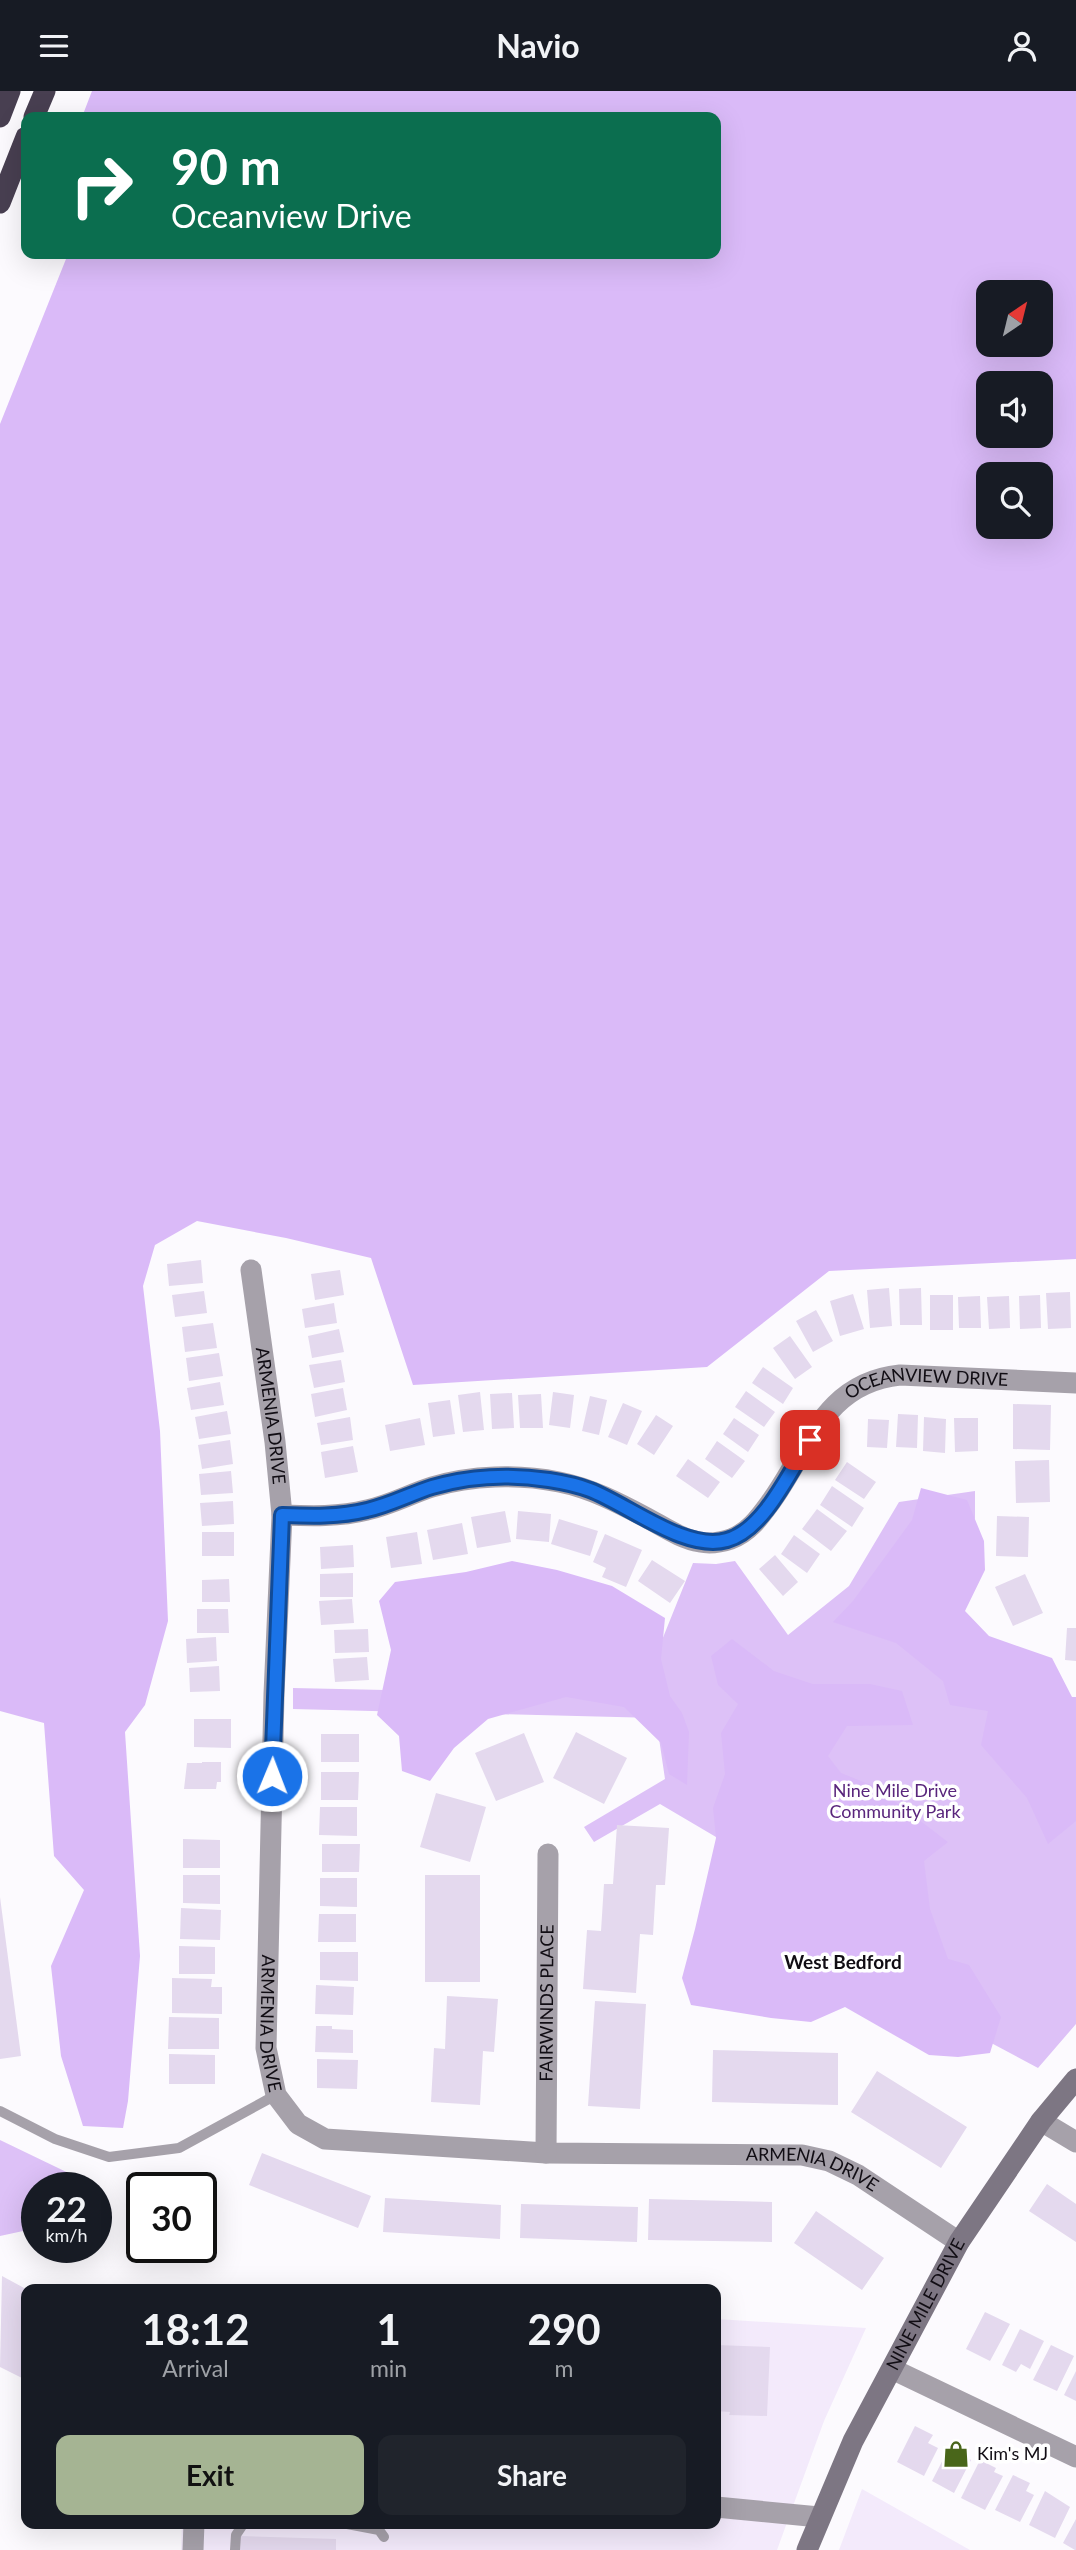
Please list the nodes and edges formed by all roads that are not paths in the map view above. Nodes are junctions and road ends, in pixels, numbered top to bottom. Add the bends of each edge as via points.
1 (10, 91) edge
2 (45, 91) edge
3 (36, 112) edge
4 (0, 117) edge
5 (21, 151) edge
6 (0, 204) edge
7 (251, 1270) dead end
8 (1076, 1383) edge
9 (282, 1515) junction
10 (548, 1854) dead end
11 (1076, 2079) edge
12 (276, 2095) junction
13 (0, 2111) edge
14 (1041, 2121) junction
15 (1076, 2142) edge
16 (546, 2153) junction
17 (959, 2242) junction
18 (891, 2369) junction
19 (1076, 2457) edge
20 (721, 2507) edge
21 (819, 2517) junction
22 (194, 2529) edge
23 (240, 2529) edge
24 (374, 2529) edge
25 (384, 2537) dead end
26 (193, 2550) edge
27 (236, 2550) edge
28 (807, 2550) edge

1 - 4 highway
2 - 3 highway
5 - 6 highway
7 - 9 street, ARMENIA DRIVE
8 - 9 street, OCEANVIEW DRIVE via 900,1375 864,1383 828,1412 751,1526 719,1542 684,1537 591,1490 520,1476 447,1483 366,1511
9 - 12 street, ARMENIA DRIVE via 266,2048
10 - 16 street, FAIRWINDS PLACE
11 - 14 street, NINE MILE DRIVE
12 - 13 lane via 179,2148 109,2157 55,2139
12 - 16 street, ARMENIA DRIVE via 298,2124 325,2139
14 - 15 street
14 - 17 street, NINE MILE DRIVE
16 - 17 street, ARMENIA DRIVE via 802,2155 858,2175
17 - 18 street, NINE MILE DRIVE
18 - 19 street
18 - 21 street, NINE MILE DRIVE
20 - 21 street
21 - 28 street, NINE MILE DRIVE
22 - 26 street
23 - 27 lane
24 - 25 lane

